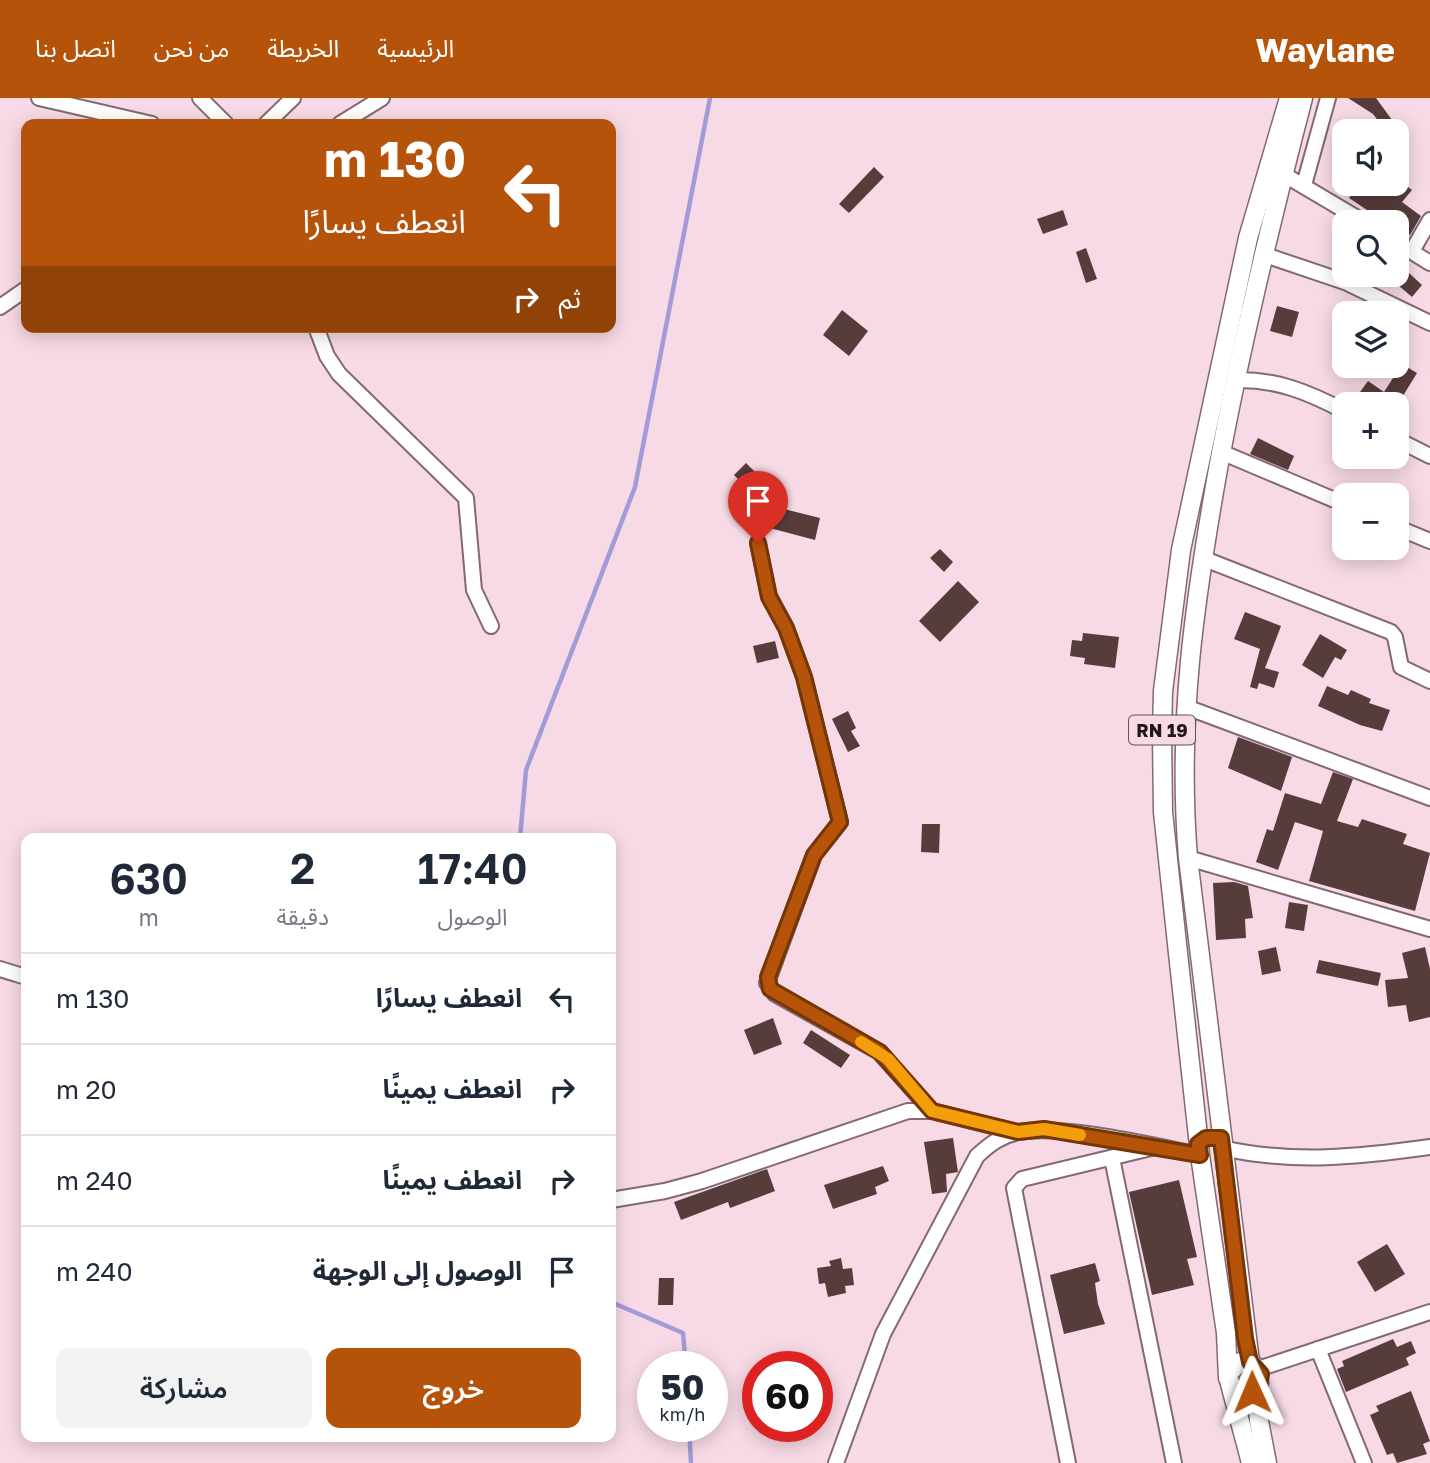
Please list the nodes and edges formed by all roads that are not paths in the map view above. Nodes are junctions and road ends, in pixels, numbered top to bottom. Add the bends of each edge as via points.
1 (39, 98) edge
2 (200, 98) edge
3 (293, 98) edge
4 (382, 98) edge
5 (1289, 98) edge
6 (1303, 98) edge
7 (1328, 98) edge
8 (130, 119) edge
9 (221, 119) edge
10 (271, 119) edge
11 (348, 119) edge
12 (1283, 174) junction
13 (1304, 186) junction
14 (1344, 210) edge
15 (1430, 220) edge
16 (1409, 249) edge
17 (1412, 251) junction
18 (1255, 253) junction
19 (1430, 263) edge
20 (21, 292) edge
21 (0, 307) edge
22 (1430, 323) edge
23 (318, 333) edge
24 (1235, 380) junction
25 (1332, 405) edge
26 (1409, 446) edge
27 (1221, 452) junction
28 (1430, 456) edge
29 (1332, 499) edge
30 (1409, 532) edge
31 (1430, 541) edge
32 (758, 543) dead end
33 (1181, 550) junction
34 (1202, 555) junction
35 (1177, 578) junction
36 (1199, 578) junction
37 (491, 626) dead end
38 (1430, 681) edge
39 (1186, 706) junction
40 (1430, 798) edge
41 (1188, 858) junction
42 (1430, 929) edge
43 (0, 969) edge
44 (21, 975) edge
45 (932, 1111) junction
46 (1018, 1132) junction
47 (1222, 1143) junction
48 (1156, 1146) junction
49 (1430, 1147) edge
50 (1200, 1156) junction
51 (1112, 1158) junction
52 (1225, 1169) junction
53 (616, 1199) edge
54 (1430, 1311) edge
55 (1318, 1349) junction
56 (1254, 1366) junction
57 (1229, 1378) junction
58 (1257, 1388) junction
59 (836, 1463) edge
60 (1068, 1463) edge
61 (1174, 1463) edge
62 (1251, 1463) edge
63 (1267, 1463) edge
64 (1364, 1463) edge

1 - 8 street
2 - 9 street
3 - 10 street
4 - 11 street
5 - 18 main road, RN 19
6 - 12 main road, RN 19
7 - 13 street
12 - 13 street
12 - 18 main road, RN 19
13 - 14 street
15 - 17 street
16 - 17 street
17 - 19 street
18 - 22 street via 1345,282
18 - 24 main road, RN 19
18 - 33 main road, RN 19
20 - 21 street
23 - 37 street via 339,374 466,498 474,590
24 - 25 street via 1298,388
24 - 27 main road, RN 19
26 - 28 street
27 - 29 street
27 - 34 main road, RN 19
30 - 31 street
32 - 45 street via 769,597 804,677 840,822 814,855 767,984 775,994 880,1052
33 - 34 main road via 1190,548
33 - 35 main road, RN 19
34 - 36 main road, RN 19
34 - 38 street via 1391,632 1401,667
35 - 36 main road
35 - 50 main road, RN 19 via 1163,691 1161,771
36 - 39 main road, RN 19
39 - 40 street
39 - 41 main road, RN 19 via 1182,787
41 - 42 street
41 - 47 main road, RN 19
43 - 44 street
45 - 46 street
45 - 53 street via 892,1114 702,1181
46 - 48 street via 1044,1129
46 - 59 street via 992,1143 971,1167 883,1334
47 - 49 street via 1267,1157 1322,1160
47 - 50 main road via 1206,1138
47 - 52 main road, RN 19
48 - 50 street
48 - 51 street
50 - 52 main road via 1213,1173
50 - 57 main road, RN 19
51 - 60 street via 1023,1179 1014,1188
51 - 61 street
52 - 56 main road, RN 19
54 - 55 street
55 - 56 street
55 - 64 street
56 - 57 main road via 1240,1362
56 - 58 main road via 1261,1379
57 - 58 main road via 1242,1394
57 - 62 main road, RN 19
58 - 63 main road

